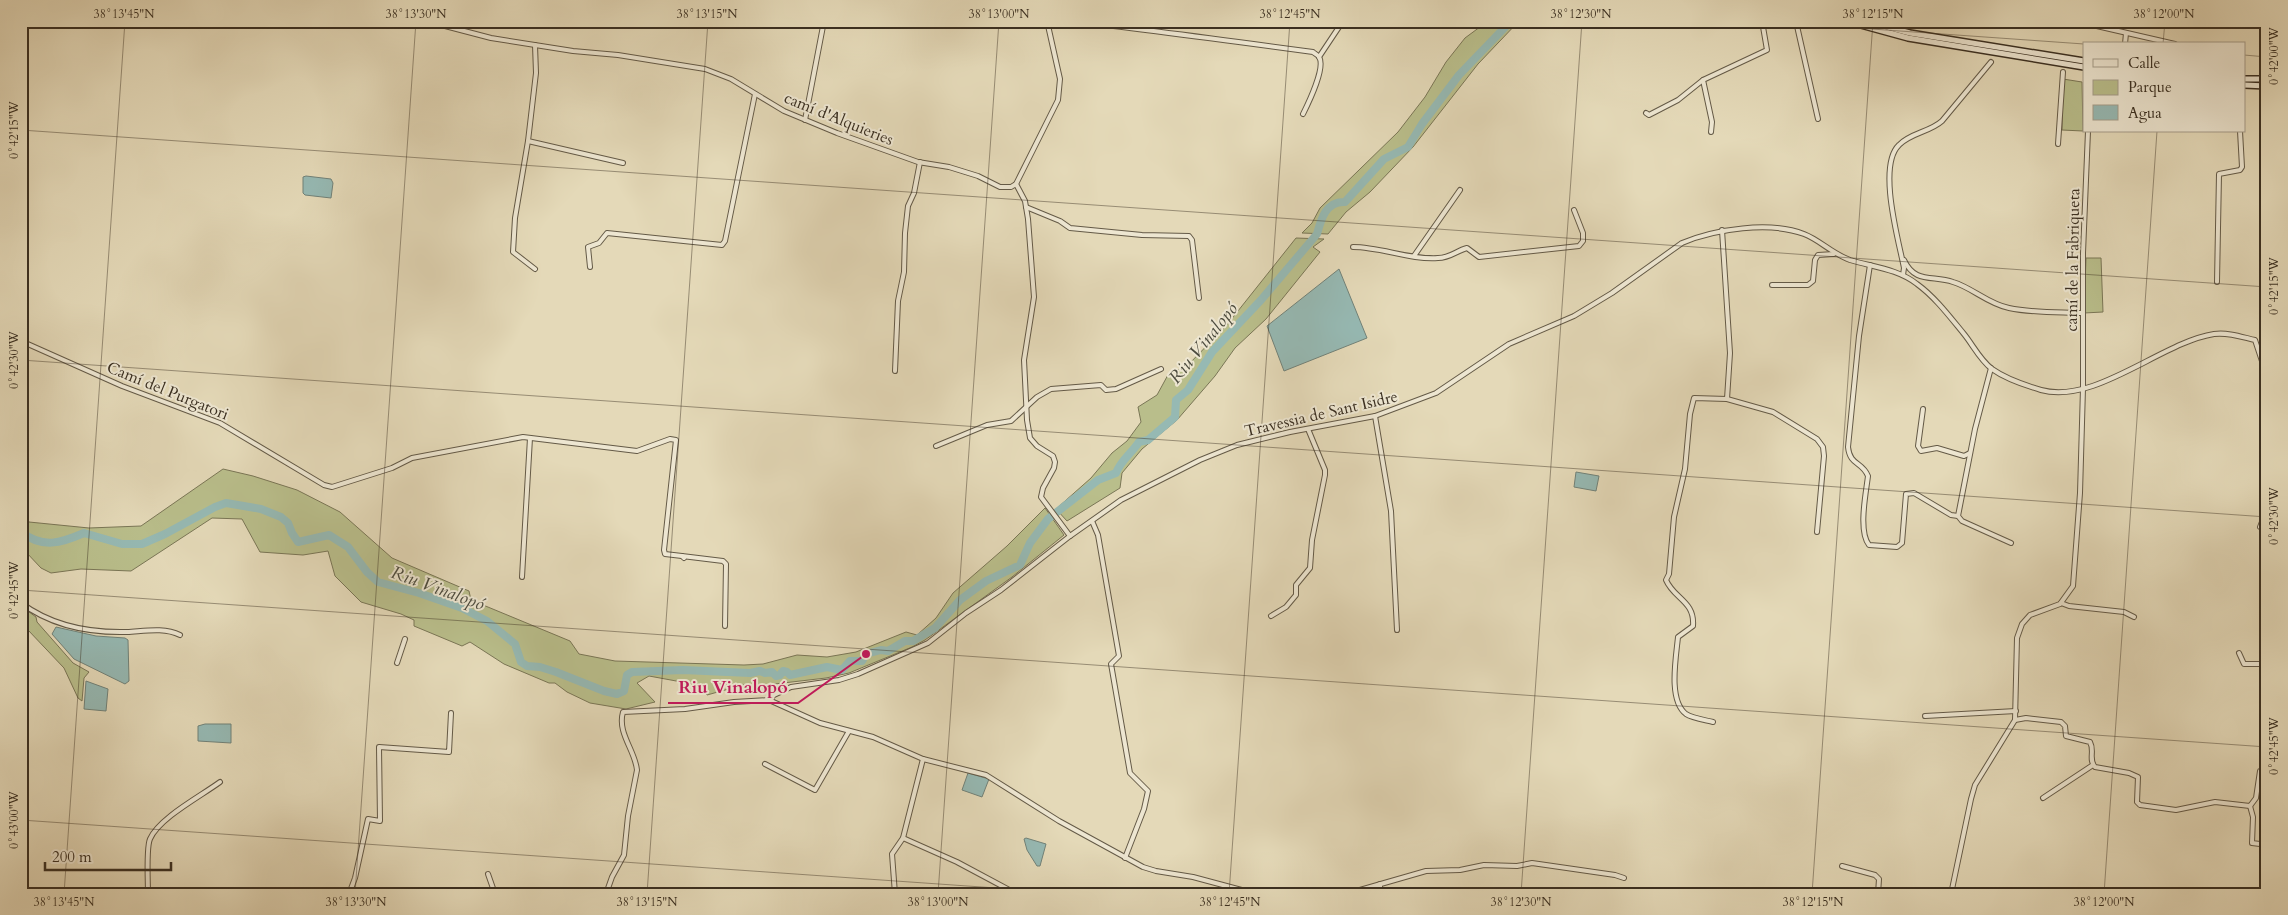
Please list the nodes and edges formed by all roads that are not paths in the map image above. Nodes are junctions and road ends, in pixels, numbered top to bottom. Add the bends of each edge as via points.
1 (426, 21) edge
2 (824, 21) edge
3 (1047, 21) edge
4 (1070, 21) edge
5 (1343, 21) edge
6 (1762, 21) edge
7 (1846, 21) edge
8 (1865, 21) edge
9 (2075, 21) edge
10 (2096, 24) edge
11 (1796, 26) dead end
12 (2126, 33) junction
13 (2124, 42) edge
14 (2166, 42) edge
15 (535, 45) junction
16 (1319, 56) junction
17 (2083, 61) edge
18 (1991, 62) dead end
19 (2083, 68) edge
20 (2064, 72) dead end
21 (2246, 79) edge
22 (1703, 80) junction
23 (2267, 80) edge
24 (2246, 85) edge
25 (2267, 86) edge
26 (755, 94) junction
27 (1646, 113) dead end
28 (1303, 114) dead end
29 (1818, 119) dead end
30 (805, 120) junction
31 (1711, 132) dead end
32 (2088, 132) edge
33 (2240, 132) edge
34 (528, 141) junction
35 (2058, 144) dead end
36 (920, 162) junction
37 (623, 163) dead end
38 (1016, 184) junction
39 (1460, 190) dead end
40 (1026, 207) junction
41 (1574, 210) dead end
42 (1722, 230) junction
43 (1353, 247) dead end
44 (1900, 251) junction
45 (1834, 254) junction
46 (1414, 256) junction
47 (1870, 265) junction
48 (590, 267) dead end
49 (535, 268) dead end
50 (1903, 275) junction
51 (2217, 282) dead end
52 (1772, 285) dead end
53 (1198, 298) dead end
54 (2082, 314) junction
55 (21, 341) edge
56 (1991, 368) junction
57 (1161, 369) dead end
58 (895, 371) dead end
59 (2267, 376) edge
60 (2083, 388) junction
61 (1727, 399) junction
62 (1026, 407) junction
63 (1923, 409) dead end
64 (1375, 416) junction
65 (1308, 428) junction
66 (530, 438) junction
67 (936, 446) dead end
68 (1970, 453) junction
69 (2267, 509) edge
70 (1958, 516) junction
71 (1092, 521) junction
72 (2260, 527) dead end
73 (1817, 532) dead end
74 (1070, 536) junction
75 (2011, 543) dead end
76 (522, 577) dead end
77 (2068, 594) junction
78 (21, 603) edge
79 (2061, 603) junction
80 (2068, 606) junction
81 (1271, 616) dead end
82 (2134, 617) dead end
83 (725, 626) dead end
84 (1397, 630) dead end
85 (180, 635) dead end
86 (405, 639) dead end
87 (2239, 653) dead end
88 (397, 663) dead end
89 (2267, 664) edge
90 (769, 700) junction
91 (2016, 711) junction
92 (452, 712) dead end
93 (1925, 716) dead end
94 (2015, 720) junction
95 (1713, 722) dead end
96 (848, 731) junction
97 (23, 738) dead end
98 (21, 746) edge
99 (923, 759) junction
100 (765, 764) dead end
101 (2093, 765) junction
102 (2267, 770) edge
103 (220, 782) dead end
104 (2043, 798) dead end
105 (2250, 806) junction
106 (904, 838) junction
107 (1124, 858) junction
108 (1842, 866) dead end
109 (488, 874) dead end
110 (1624, 878) dead end
111 (1380, 884) junction
112 (148, 894) edge
113 (349, 894) edge
114 (495, 894) edge
115 (606, 894) edge
116 (895, 894) edge
117 (1017, 894) edge
118 (1312, 894) edge
119 (1346, 894) edge
120 (1380, 894) edge
121 (1878, 894) edge
122 (1951, 894) edge
123 (2263, 894) edge

1 - 15 street, camí d'Alquieries via 491,38
2 - 30 street
3 - 38 street via 1060,79 1058,100
4 - 16 street via 1180,33 1230,43 1313,52
5 - 16 street
6 - 22 street via 1767,50
7 - 19 main road via 1908,38
8 - 17 main road via 1910,33
9 - 10 street
10 - 12 street
11 - 29 street
12 - 13 street
12 - 14 street
15 - 26 street, camí d'Alquieries via 705,69 731,79
15 - 34 street via 537,64
16 - 28 street via 1321,62 1314,93
18 - 44 street via 1942,121 1899,144 1893,154 1889,195
20 - 35 street
21 - 23 main road
22 - 27 street via 1678,100 1648,115
22 - 31 street via 1712,122
24 - 25 main road
26 - 30 street, camí d'Alquieries
26 - 48 street via 722,245 606,233 599,243 588,247
30 - 36 street, camí d'Alquieries via 836,134
32 - 54 street, camí de la Fabriqueta
33 - 51 street via 2242,167 2219,174
34 - 37 street
34 - 49 street via 515,218 513,252
36 - 38 street, camí d'Alquieries via 978,176 1000,187
36 - 58 street via 908,206 904,272 898,301
38 - 40 street
39 - 46 street
40 - 53 street via 1060,220 1070,228 1189,236
40 - 62 street via 1034,304 1024,360
41 - 46 street via 1583,233 1579,246 1480,257 1467,248 1457,250 1450,257
42 - 45 street, Travessia de Sant Isidre via 1791,230 1806,235
42 - 61 street via 1730,353
42 - 64 street, Travessia de Sant Isidre via 1682,242 1589,307 1509,344 1436,393
43 - 46 street
44 - 50 street
44 - 54 street via 1912,273 1954,282 2008,308
45 - 47 street, Travessia de Sant Isidre
45 - 52 street via 1818,255 1813,281 1808,285
47 - 50 street, Travessia de Sant Isidre
47 - 70 street via 1848,447 1849,456 1865,469 1868,476 1863,529 1866,541 1869,545 1891,547 1902,543 1908,493 1914,493
50 - 56 street, Travessia de Sant Isidre via 1934,299
54 - 60 street, camí de la Fabriqueta
55 - 66 street, Camí del Purgatori via 122,386 220,423 332,487 392,468 412,458 514,438
56 - 60 street, Travessia de Sant Isidre via 2011,380 2042,390 2059,393
56 - 68 street
57 - 62 street via 1116,389 1106,390 1101,385 1051,389
59 - 60 street, Travessia de Sant Isidre via 2255,340 2226,334 2205,336
60 - 77 street, camí de la Fabriqueta via 2078,530 2073,586
61 - 73 street via 1774,412 1817,439 1823,447
61 - 95 street via 1694,398 1666,580 1691,609 1694,620 1693,626 1678,637 1675,693 1679,707 1688,715
62 - 67 street via 1010,421 987,425
62 - 74 street via 1030,438 1053,456 1055,462 1041,497
63 - 68 street via 1918,446 1921,451 1937,448 1964,456
64 - 65 street, Travessia de Sant Isidre
64 - 84 street via 1391,512
65 - 71 street, Travessia de Sant Isidre via 1237,445 1200,460 1121,500
65 - 81 street via 1325,470 1310,568 1296,585 1296,595 1286,607
66 - 76 street
66 - 83 street, Camí del Purgatori via 638,451 670,439 676,440 665,554 726,564
68 - 70 street
69 - 72 street
70 - 75 street via 1962,521
71 - 74 street, Travessia de Sant Isidre
71 - 107 street via 1098,535 1118,656 1111,664 1130,773 1148,791
74 - 90 street, Travessia de Sant Isidre via 928,643 858,674 791,687
77 - 79 street
77 - 80 street
78 - 85 street via 42,617 81,629 150,630
79 - 80 street
79 - 91 street via 2030,616 2016,638
80 - 82 street via 2124,612
86 - 88 street
87 - 89 street via 2244,664
90 - 96 street via 820,723
90 - 115 street, Travessia de Sant Isidre via 623,712 621,726 637,770 624,855
91 - 93 street
91 - 94 street
92 - 113 street via 449,752 379,747 380,821 368,819
94 - 101 street via 2061,722 2068,738 2090,742 2093,746
94 - 122 street via 1970,798
96 - 99 street via 872,737
96 - 100 street via 815,790
97 - 98 street
99 - 106 street
99 - 107 street via 986,775
101 - 104 street
101 - 105 street via 2136,775 2137,802 2140,805 2176,810 2215,802
102 - 105 street via 2260,771 2256,798
103 - 112 street via 155,830 149,840
105 - 123 street via 2252,843 2264,847
106 - 116 street via 892,854
106 - 117 street
107 - 118 street via 1156,871 1186,875 1249,892
108 - 121 street via 1875,875
109 - 114 street
110 - 111 street via 1532,863 1426,871
111 - 119 street
111 - 120 street

